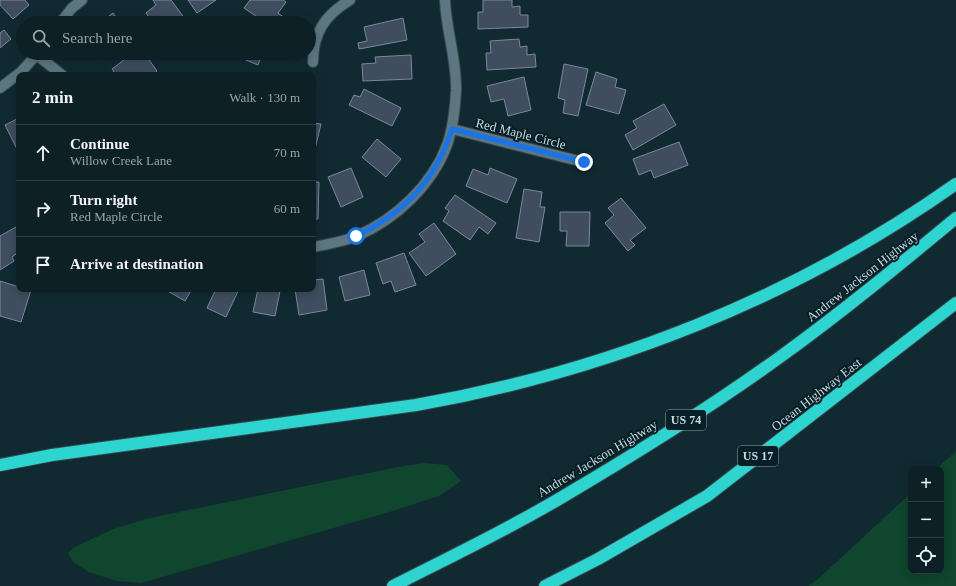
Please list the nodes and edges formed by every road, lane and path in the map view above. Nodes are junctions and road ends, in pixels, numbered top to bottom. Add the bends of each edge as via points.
1 (82, 0) edge
2 (350, 0) edge
3 (445, 0) edge
4 (66, 16) edge
5 (316, 36) edge
6 (32, 60) edge
7 (44, 60) edge
8 (21, 72) edge
9 (58, 72) edge
10 (16, 76) edge
11 (0, 88) edge
12 (452, 129) junction
13 (584, 162) dead end
14 (956, 184) edge
15 (956, 218) edge
16 (316, 246) edge
17 (956, 302) edge
18 (0, 465) edge
19 (393, 586) edge
20 (545, 586) edge

1 - 4 street
2 - 5 street via 329,16
3 - 12 street via 456,83
6 - 8 street
7 - 9 street
10 - 11 street
12 - 13 street, Red Maple Circle
12 - 16 street via 447,145 425,182 395,213 376,227 356,236
14 - 18 highway via 837,259 735,309 659,340 560,372 511,386 416,405 52,455
15 - 19 highway, Andrew Jackson Highway / US 74 via 866,292 780,357 681,424 563,497
17 - 20 highway, Ocean Highway East / US 17 via 707,496 598,559

